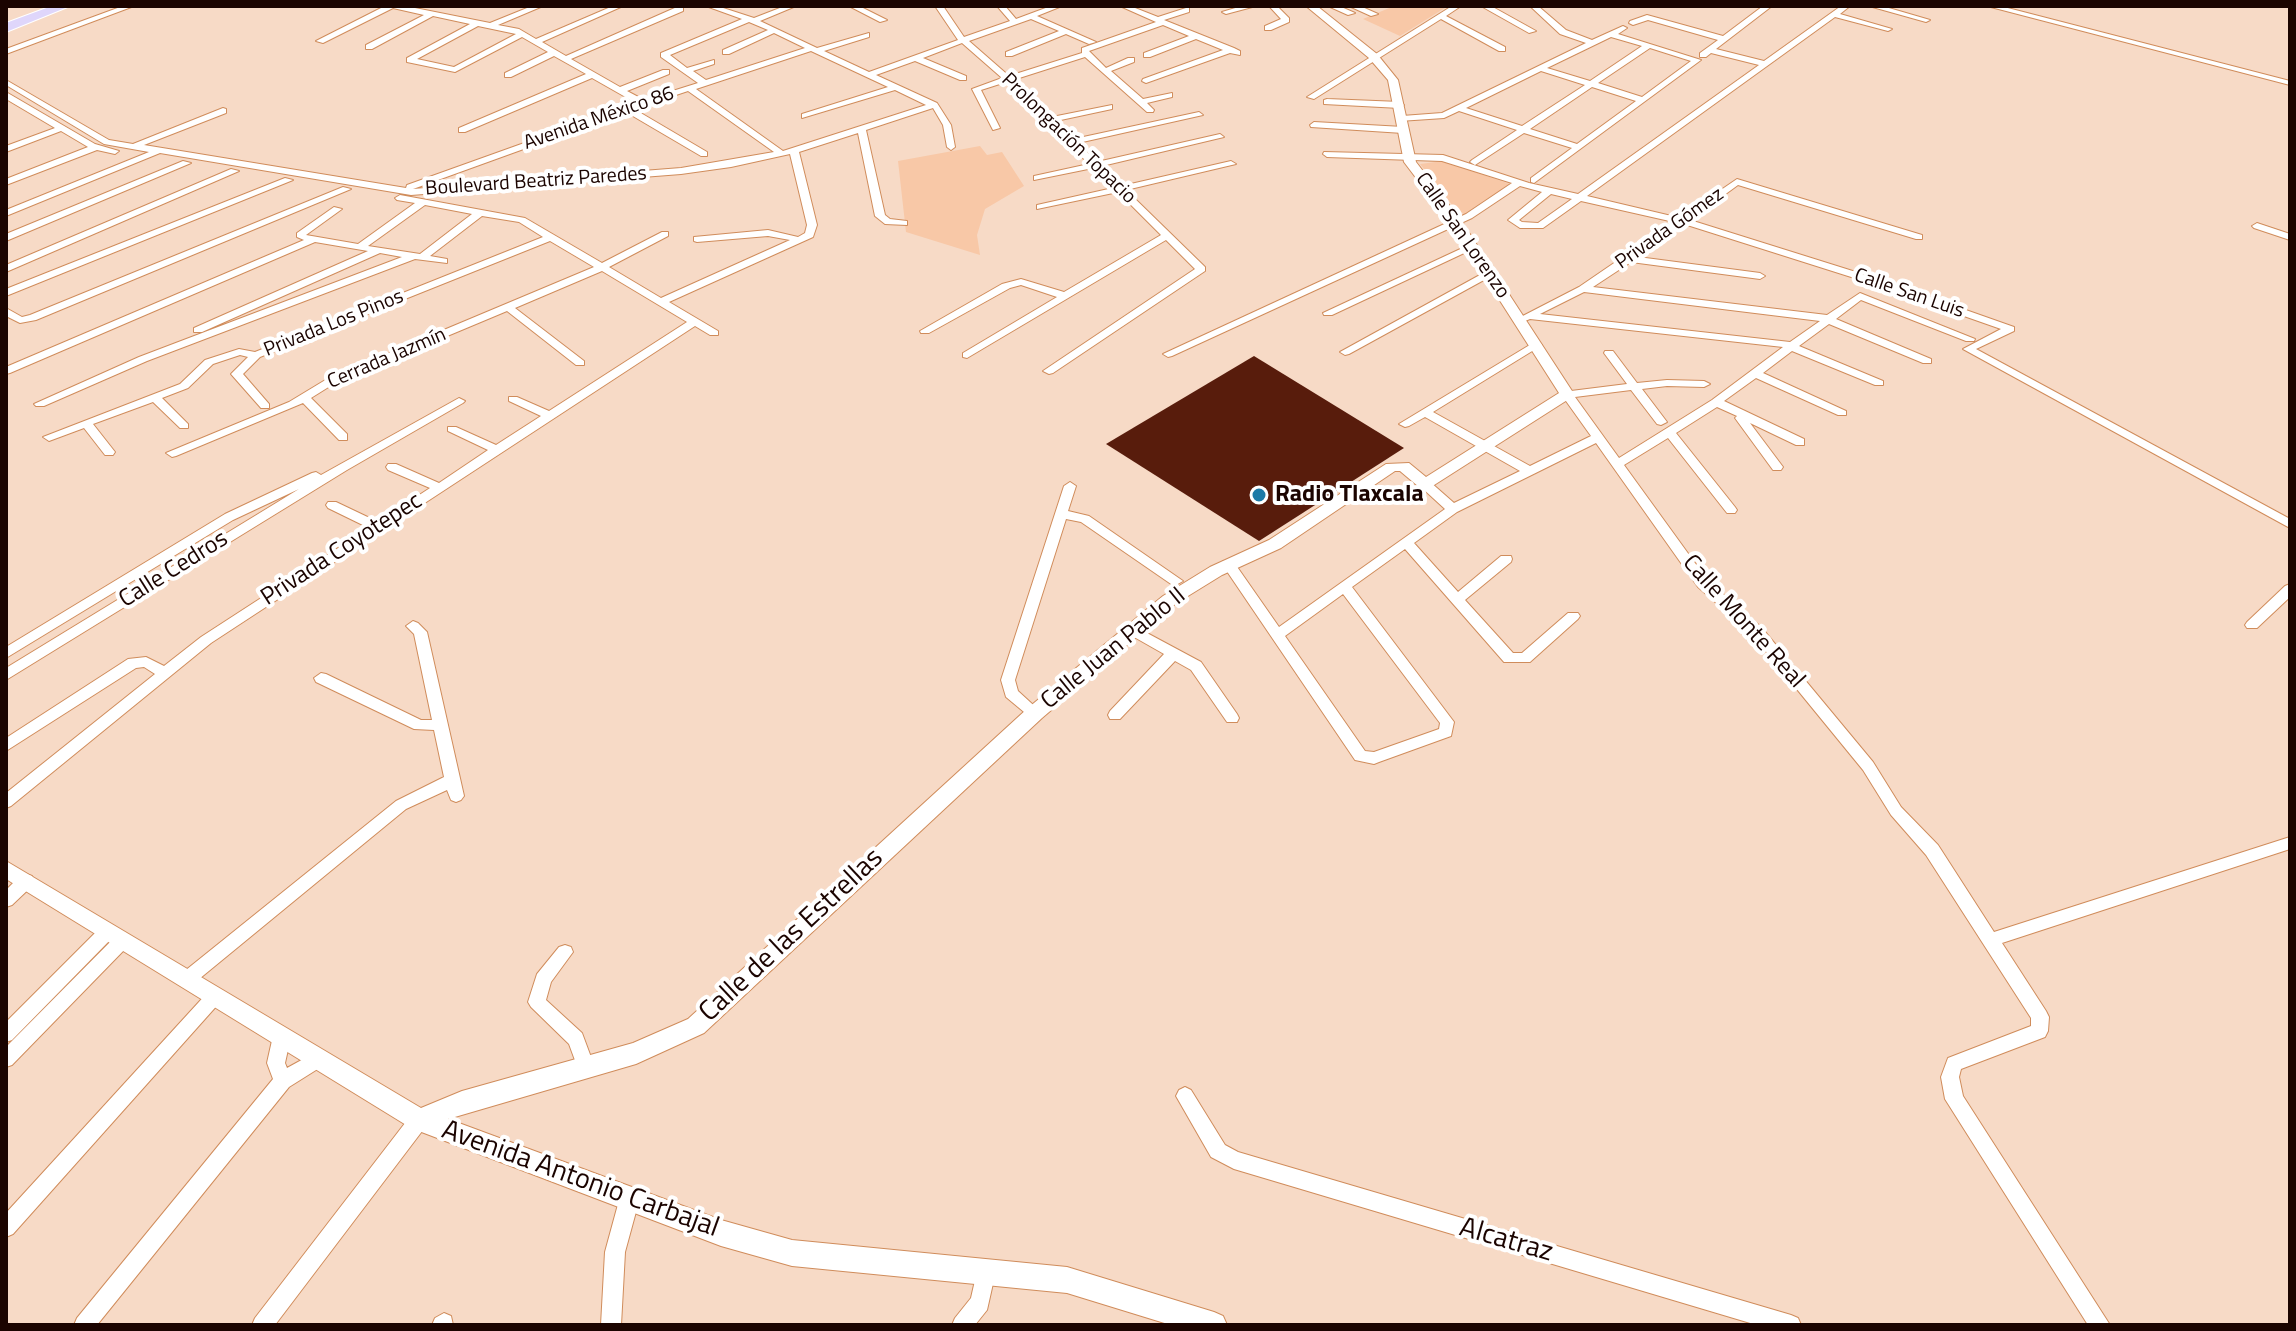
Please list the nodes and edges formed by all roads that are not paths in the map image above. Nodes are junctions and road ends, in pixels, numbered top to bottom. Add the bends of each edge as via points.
1 (22, 6) edge
2 (35, 6) edge
3 (64, 6) edge
4 (130, 6) edge
5 (397, 6) edge
6 (539, 6) edge
7 (619, 6) edge
8 (710, 6) edge
9 (717, 6) edge
10 (792, 6) edge
11 (853, 6) edge
12 (939, 6) edge
13 (1001, 6) edge
14 (1058, 6) edge
15 (1252, 6) edge
16 (1273, 6) edge
17 (1311, 6) edge
18 (1332, 6) edge
19 (1457, 6) edge
20 (1485, 6) edge
21 (1534, 6) edge
22 (1768, 6) edge
23 (1846, 6) edge
24 (1873, 6) edge
25 (1991, 6) edge
26 (2030, 6) edge
27 (1128, 7) edge
28 (680, 9) dead end
29 (1352, 9) edge
30 (1186, 10) dead end
31 (1226, 12) dead end
32 (6, 13) edge
33 (433, 13) junction
34 (1374, 14) dead end
35 (1832, 14) junction
36 (1031, 16) junction
37 (1440, 16) junction
38 (2069, 16) dead end
39 (751, 20) junction
40 (883, 20) dead end
41 (1926, 20) dead end
42 (1160, 21) junction
43 (479, 22) junction
44 (1015, 22) junction
45 (1633, 23) dead end
46 (493, 25) junction
47 (6, 26) edge
48 (1268, 28) dead end
49 (1623, 28) dead end
50 (1888, 29) dead end
51 (775, 30) junction
52 (1066, 31) junction
53 (1532, 31) dead end
54 (522, 34) junction
55 (1611, 34) junction
56 (866, 35) dead end
57 (1196, 36) junction
58 (1725, 39) junction
59 (320, 41) dead end
60 (538, 41) junction
61 (964, 41) junction
62 (1092, 42) dead end
63 (1594, 43) junction
64 (1649, 45) junction
65 (369, 47) dead end
66 (1502, 49) dead end
67 (812, 50) junction
68 (6, 52) edge
69 (555, 52) junction
70 (726, 52) dead end
71 (1009, 54) dead end
72 (1086, 54) junction
73 (1147, 55) dead end
74 (1703, 55) junction
75 (1373, 56) junction
76 (568, 58) junction
77 (916, 58) junction
78 (1131, 60) dead end
79 (711, 62) dead end
80 (1763, 63) junction
81 (1543, 69) junction
82 (686, 71) junction
83 (1105, 71) junction
84 (666, 72) dead end
85 (594, 74) junction
86 (508, 75) dead end
87 (868, 75) junction
88 (963, 78) dead end
89 (1008, 79) junction
90 (1146, 81) dead end
91 (6, 82) edge
92 (704, 83) junction
93 (2290, 83) edge
94 (1590, 84) junction
95 (896, 87) junction
96 (689, 88) junction
97 (621, 90) junction
98 (6, 95) edge
99 (1169, 95) dead end
100 (1311, 97) dead end
101 (1640, 99) junction
102 (1141, 102) junction
103 (1327, 102) dead end
104 (642, 103) junction
105 (934, 105) junction
106 (1400, 105) junction
107 (626, 108) junction
108 (1461, 109) junction
109 (1150, 110) dead end
110 (223, 111) dead end
111 (1073, 115) dead end
112 (1199, 115) dead end
113 (805, 116) dead end
114 (1050, 120) junction
115 (1495, 121) junction
116 (1314, 125) dead end
117 (1403, 125) junction
118 (62, 128) junction
119 (996, 128) dead end
120 (861, 129) junction
121 (1522, 129) junction
122 (462, 130) dead end
123 (1220, 137) dead end
124 (1504, 141) junction
125 (1072, 142) junction
126 (96, 147) junction
127 (132, 147) junction
128 (951, 147) dead end
129 (1577, 147) junction
130 (6, 149) edge
131 (158, 151) junction
132 (794, 151) junction
133 (704, 154) dead end
134 (782, 154) junction
135 (1327, 154) dead end
136 (144, 157) junction
137 (1409, 158) junction
138 (1475, 162) dead end
139 (186, 163) junction
140 (1231, 164) dead end
141 (1096, 165) junction
142 (234, 171) junction
143 (1037, 178) dead end
144 (288, 180) junction
145 (1534, 180) dead end
146 (6, 182) edge
147 (1519, 183) junction
148 (346, 189) junction
149 (1120, 189) junction
150 (1549, 191) junction
151 (397, 193) junction
152 (1579, 197) junction
153 (423, 202) junction
154 (1040, 207) dead end
155 (337, 209) dead end
156 (481, 212) junction
157 (6, 213) edge
158 (1456, 222) junction
159 (1685, 222) junction
160 (904, 223) dead end
161 (2257, 226) dead end
162 (665, 234) dead end
163 (1167, 235) junction
164 (551, 237) junction
165 (1919, 237) dead end
166 (2290, 237) edge
167 (6, 238) edge
168 (315, 239) junction
169 (697, 239) dead end
170 (801, 240) junction
171 (360, 247) junction
172 (1472, 247) junction
173 (380, 250) junction
174 (418, 256) junction
175 (1629, 259) junction
176 (443, 261) dead end
177 (603, 267) junction
178 (6, 269) edge
179 (1489, 273) junction
180 (1760, 276) dead end
181 (1583, 289) junction
182 (6, 293) edge
183 (1065, 296) junction
184 (662, 301) junction
185 (508, 307) junction
186 (6, 311) edge
187 (1328, 313) dead end
188 (1525, 318) junction
189 (1829, 319) junction
190 (695, 321) junction
191 (925, 331) dead end
192 (714, 333) dead end
193 (1970, 339) dead end
194 (1537, 345) junction
195 (1792, 346) junction
196 (1345, 352) dead end
197 (1609, 353) dead end
198 (1168, 354) dead end
199 (256, 355) junction
200 (967, 355) dead end
201 (143, 359) junction
202 (1927, 361) dead end
203 (580, 363) dead end
204 (6, 371) edge
205 (1049, 371) dead end
206 (1754, 373) junction
207 (1879, 383) dead end
208 (1704, 384) dead end
209 (1633, 386) junction
210 (1567, 394) junction
211 (155, 397) junction
212 (304, 397) junction
213 (513, 399) dead end
214 (459, 401) dead end
215 (1716, 402) junction
216 (40, 404) dead end
217 (265, 406) dead end
218 (1425, 412) junction
219 (1842, 413) dead end
220 (1739, 414) junction
221 (548, 415) junction
222 (1661, 422) dead end
223 (86, 423) junction
224 (1405, 424) dead end
225 (184, 426) dead end
226 (452, 429) dead end
227 (1670, 433) junction
228 (49, 437) dead end
229 (343, 437) dead end
230 (1597, 438) junction
231 (1800, 442) dead end
232 (1487, 445) junction
233 (495, 449) junction
234 (109, 452) dead end
235 (172, 453) dead end
236 (1618, 464) junction
237 (343, 467) junction
238 (392, 467) dead end
239 (1777, 467) dead end
240 (1529, 471) junction
241 (1425, 484) junction
242 (1070, 486) dead end
243 (438, 487) junction
244 (332, 505) dead end
245 (1458, 506) junction
246 (1731, 510) dead end
247 (1061, 514) junction
248 (2290, 524) edge
249 (377, 527) junction
250 (1406, 542) junction
251 (1506, 559) dead end
252 (1228, 564) junction
253 (1176, 581) dead end
254 (115, 586) junction
255 (1345, 587) junction
256 (2290, 589) edge
257 (132, 597) junction
258 (1457, 600) junction
259 (1573, 616) dead end
260 (2252, 625) dead end
261 (413, 626) dead end
262 (1132, 630) junction
263 (1277, 635) junction
264 (6, 653) edge
265 (1174, 653) junction
266 (165, 673) junction
267 (6, 675) edge
268 (321, 678) dead end
269 (1035, 713) junction
270 (1115, 715) dead end
271 (1232, 718) dead end
272 (438, 725) junction
273 (6, 745) edge
274 (6, 802) edge
275 (2290, 843) edge
276 (6, 869) edge
277 (26, 881) junction
278 (6, 900) edge
279 (116, 935) junction
280 (1990, 940) junction
281 (565, 952) dead end
282 (187, 979) junction
283 (215, 996) junction
284 (6, 1034) edge
285 (282, 1036) junction
286 (6, 1059) edge
287 (318, 1059) junction
288 (586, 1068) junction
289 (283, 1081) junction
290 (1185, 1096) dead end
291 (419, 1120) junction
292 (630, 1197) junction
293 (6, 1227) edge
294 (986, 1270) junction
295 (84, 1325) edge
296 (262, 1325) edge
297 (611, 1325) edge
298 (962, 1325) edge
299 (1214, 1325) edge
300 (1791, 1325) edge
301 (2100, 1325) edge

1 - 32 main road
2 - 47 main road
3 - 47 main road
4 - 68 street
5 - 33 street
5 - 59 street
6 - 46 street
7 - 60 street
8 - 9 street
9 - 39 street
10 - 39 street
11 - 40 street
12 - 61 street, Prolongación Topacio
13 - 44 street
14 - 36 street
15 - 31 street
16 - 48 street via 1286,20
17 - 75 street, Calle San Lorenzo
18 - 29 street
19 - 37 street
20 - 53 street
21 - 63 street via 1563,32
22 - 58 street
23 - 35 street
24 - 41 street
25 - 93 street
26 - 38 street
27 - 42 street
28 - 76 street
29 - 34 street
30 - 42 street
33 - 43 street
33 - 65 street
35 - 50 street
35 - 80 street
36 - 44 street
36 - 52 street
37 - 66 street
37 - 75 street
39 - 51 street
39 - 82 street via 664,55
42 - 57 street
42 - 72 street
43 - 46 street
43 - 54 street via 410,60 455,70
44 - 61 street
45 - 58 street via 1647,17
46 - 54 street
49 - 55 street
51 - 67 street
51 - 70 street
52 - 62 street
52 - 71 street
54 - 60 street
55 - 63 street
55 - 64 street
56 - 67 street, Avenida México 86
57 - 73 street
57 - 90 street via 1234,52
58 - 74 street
60 - 69 street
61 - 77 street
61 - 89 street, Prolongación Topacio
63 - 81 street
64 - 74 street
64 - 94 street
67 - 87 street
67 - 92 street, Avenida México 86
69 - 76 street
69 - 86 street
72 - 83 street
72 - 89 street
74 - 80 street
74 - 101 street
75 - 100 street
75 - 106 street, Calle San Lorenzo via 1395,84
76 - 85 street
77 - 87 street
77 - 88 street
78 - 83 street
79 - 82 street
80 - 152 street
81 - 94 street
81 - 108 street
82 - 92 street
83 - 102 street
84 - 97 street
85 - 97 street
85 - 122 street
87 - 95 street
89 - 114 street, Prolongación Topacio
89 - 119 street via 975,90
91 - 127 street, Boulevard Beatriz Paredes via 107,142
92 - 96 street, Avenida México 86
94 - 101 street
94 - 121 street
95 - 105 street
95 - 113 street
96 - 104 street, Avenida México 86
96 - 134 street
97 - 104 street
98 - 118 street, Boulevard Beatriz Paredes
99 - 102 street
101 - 129 street
102 - 109 street
103 - 106 street
104 - 107 street, Avenida México 86
105 - 120 street, Boulevard Beatriz Paredes
105 - 128 street via 947,125
106 - 117 street, Calle San Lorenzo
107 - 133 street
107 - 151 street, Avenida México 86
108 - 115 street
108 - 117 street
110 - 127 street
111 - 114 street
112 - 125 street
114 - 125 street, Prolongación Topacio
115 - 121 street
115 - 124 street
116 - 117 street
117 - 137 street, Calle San Lorenzo
118 - 126 street, Boulevard Beatriz Paredes
118 - 130 street
120 - 132 street, Boulevard Beatriz Paredes
120 - 160 street via 880,216
121 - 124 street
121 - 129 street
123 - 141 street
124 - 138 street
125 - 141 street, Prolongación Topacio
126 - 136 street, Boulevard Beatriz Paredes
126 - 146 street
127 - 131 street, Boulevard Beatriz Paredes
129 - 145 street
131 - 136 street
131 - 151 street, Boulevard Beatriz Paredes
132 - 134 street, Boulevard Beatriz Paredes
132 - 170 street via 812,225 810,235
134 - 151 street, Boulevard Beatriz Paredes via 681,171
135 - 137 street, Calle San Luis
136 - 139 street, Boulevard Beatriz Paredes
136 - 157 street
137 - 147 street, Calle San Luis via 1443,158
137 - 158 street, Calle San Lorenzo
139 - 142 street, Boulevard Beatriz Paredes
139 - 167 street
140 - 149 street
141 - 143 street
141 - 149 street, Prolongación Topacio
142 - 144 street, Boulevard Beatriz Paredes
142 - 178 street
144 - 148 street, Boulevard Beatriz Paredes
144 - 182 street
147 - 150 street, Calle San Luis
147 - 158 street via 1490,206
148 - 151 street, Boulevard Beatriz Paredes
148 - 186 street via 24,320
149 - 154 street
149 - 163 street, Prolongación Topacio
150 - 152 street, Calle San Luis
150 - 152 street via 1513,220 1540,226
151 - 153 street, Boulevard Beatriz Paredes
152 - 159 street, Calle San Luis
153 - 156 street, Boulevard Beatriz Paredes
153 - 171 street
155 - 168 street via 300,234
156 - 164 street, Boulevard Beatriz Paredes via 522,220
156 - 174 street
158 - 172 street, Calle San Lorenzo
158 - 198 street
159 - 165 street, Privada Gómez via 1737,182
159 - 175 street, Privada Gómez
159 - 248 street, Calle San Luis via 2010,329 1968,349
161 - 166 street
162 - 177 street, Cerrada Jazmín
163 - 183 street
163 - 205 street, Prolongación Topacio via 1201,270
164 - 177 street, Boulevard Beatriz Paredes
164 - 199 street, Privada Los Pinos
168 - 171 street
168 - 204 street
169 - 170 street via 768,233
170 - 184 street
171 - 173 street
172 - 179 street, Calle San Lorenzo
172 - 187 street
173 - 174 street
173 - 201 street
174 - 176 street
174 - 201 street
175 - 180 street
175 - 181 street, Privada Gómez
177 - 184 street, Boulevard Beatriz Paredes
177 - 185 street, Cerrada Jazmín
179 - 188 street, Calle San Lorenzo
179 - 196 street
181 - 188 street, Privada Gómez
181 - 189 street
183 - 191 street via 1021,282
183 - 200 street
184 - 190 street, Boulevard Beatriz Paredes
185 - 203 street
185 - 212 street, Cerrada Jazmín
188 - 194 street, Calle San Lorenzo
188 - 195 street
189 - 193 street via 1863,296
189 - 195 street
189 - 202 street
190 - 192 street, Boulevard Beatriz Paredes
190 - 221 street, Privada Coyotepec
194 - 210 street, Calle San Lorenzo
194 - 218 street
195 - 206 street
195 - 207 street
197 - 209 street
199 - 211 street, Privada Los Pinos via 239,352 209,362 188,384
199 - 217 street via 237,374
201 - 216 street
206 - 215 street
206 - 219 street
208 - 209 street
209 - 210 street
209 - 222 street
210 - 230 street, Calle Monte Real
210 - 232 street
211 - 223 street, Privada Los Pinos
211 - 225 street
212 - 229 street
212 - 235 street, Cerrada Jazmín
213 - 221 street
214 - 237 street
215 - 220 street
215 - 227 street
218 - 224 street
218 - 232 street
220 - 231 street
220 - 239 street
221 - 233 street, Privada Coyotepec
223 - 228 street, Privada Los Pinos
223 - 234 street
226 - 233 street
227 - 236 street
227 - 246 street
230 - 236 street, Calle Monte Real
230 - 240 street
232 - 240 street
232 - 241 street
233 - 243 street, Privada Coyotepec
236 - 280 street, Calle Monte Real via 1703,584 1756,630 1868,766 1896,811 1932,850
237 - 254 street via 261,500
237 - 257 street, Calle Cedros
238 - 243 street
240 - 245 street
241 - 245 street
241 - 252 street, Calle Juan Pablo II via 1400,465 1391,467 1275,544
242 - 247 street
243 - 249 street, Privada Coyotepec
244 - 249 street
245 - 250 street
247 - 253 street via 1085,519
247 - 269 street via 1008,680 1011,693
249 - 266 street, Privada Coyotepec
250 - 255 street
250 - 258 street
251 - 258 street
252 - 262 street, Calle Juan Pablo II
252 - 263 street
254 - 257 street
254 - 264 street
255 - 263 street
255 - 263 street via 1448,729 1364,758
256 - 260 street
257 - 267 street, Calle Cedros
258 - 259 street via 1515,660 1525,658
261 - 272 street via 420,632
262 - 265 street
262 - 269 street, Calle Juan Pablo II
265 - 270 street
265 - 271 street via 1198,668
266 - 273 street via 146,662 133,663
266 - 274 street, Privada Coyotepec
268 - 272 street via 419,725
269 - 288 street, Calle de las Estrellas via 696,1026
272 - 282 street via 454,788 401,805
275 - 280 street
276 - 277 street, Avenida Antonio Carbajal
277 - 278 street
277 - 279 street, Avenida Antonio Carbajal
279 - 282 street, Avenida Antonio Carbajal
279 - 284 street
279 - 286 street
280 - 301 street, Calle Monte Real via 2040,1017 2039,1031 1954,1064 1954,1099
281 - 288 street via 543,979 537,1002 576,1039
282 - 283 street, Avenida Antonio Carbajal
283 - 285 street, Avenida Antonio Carbajal
283 - 293 street
285 - 287 street, Avenida Antonio Carbajal
285 - 289 street via 276,1063
287 - 289 street
287 - 291 street, Avenida Antonio Carbajal
288 - 291 street, Calle de las Estrellas via 462,1102
289 - 295 street
290 - 300 street, Alcatraz via 1223,1155
291 - 292 street, Avenida Antonio Carbajal
291 - 296 street
292 - 294 street, Avenida Antonio Carbajal via 721,1233 792,1253
292 - 297 street via 616,1242
294 - 298 street via 980,1303
294 - 299 street, Avenida Antonio Carbajal via 1067,1280

